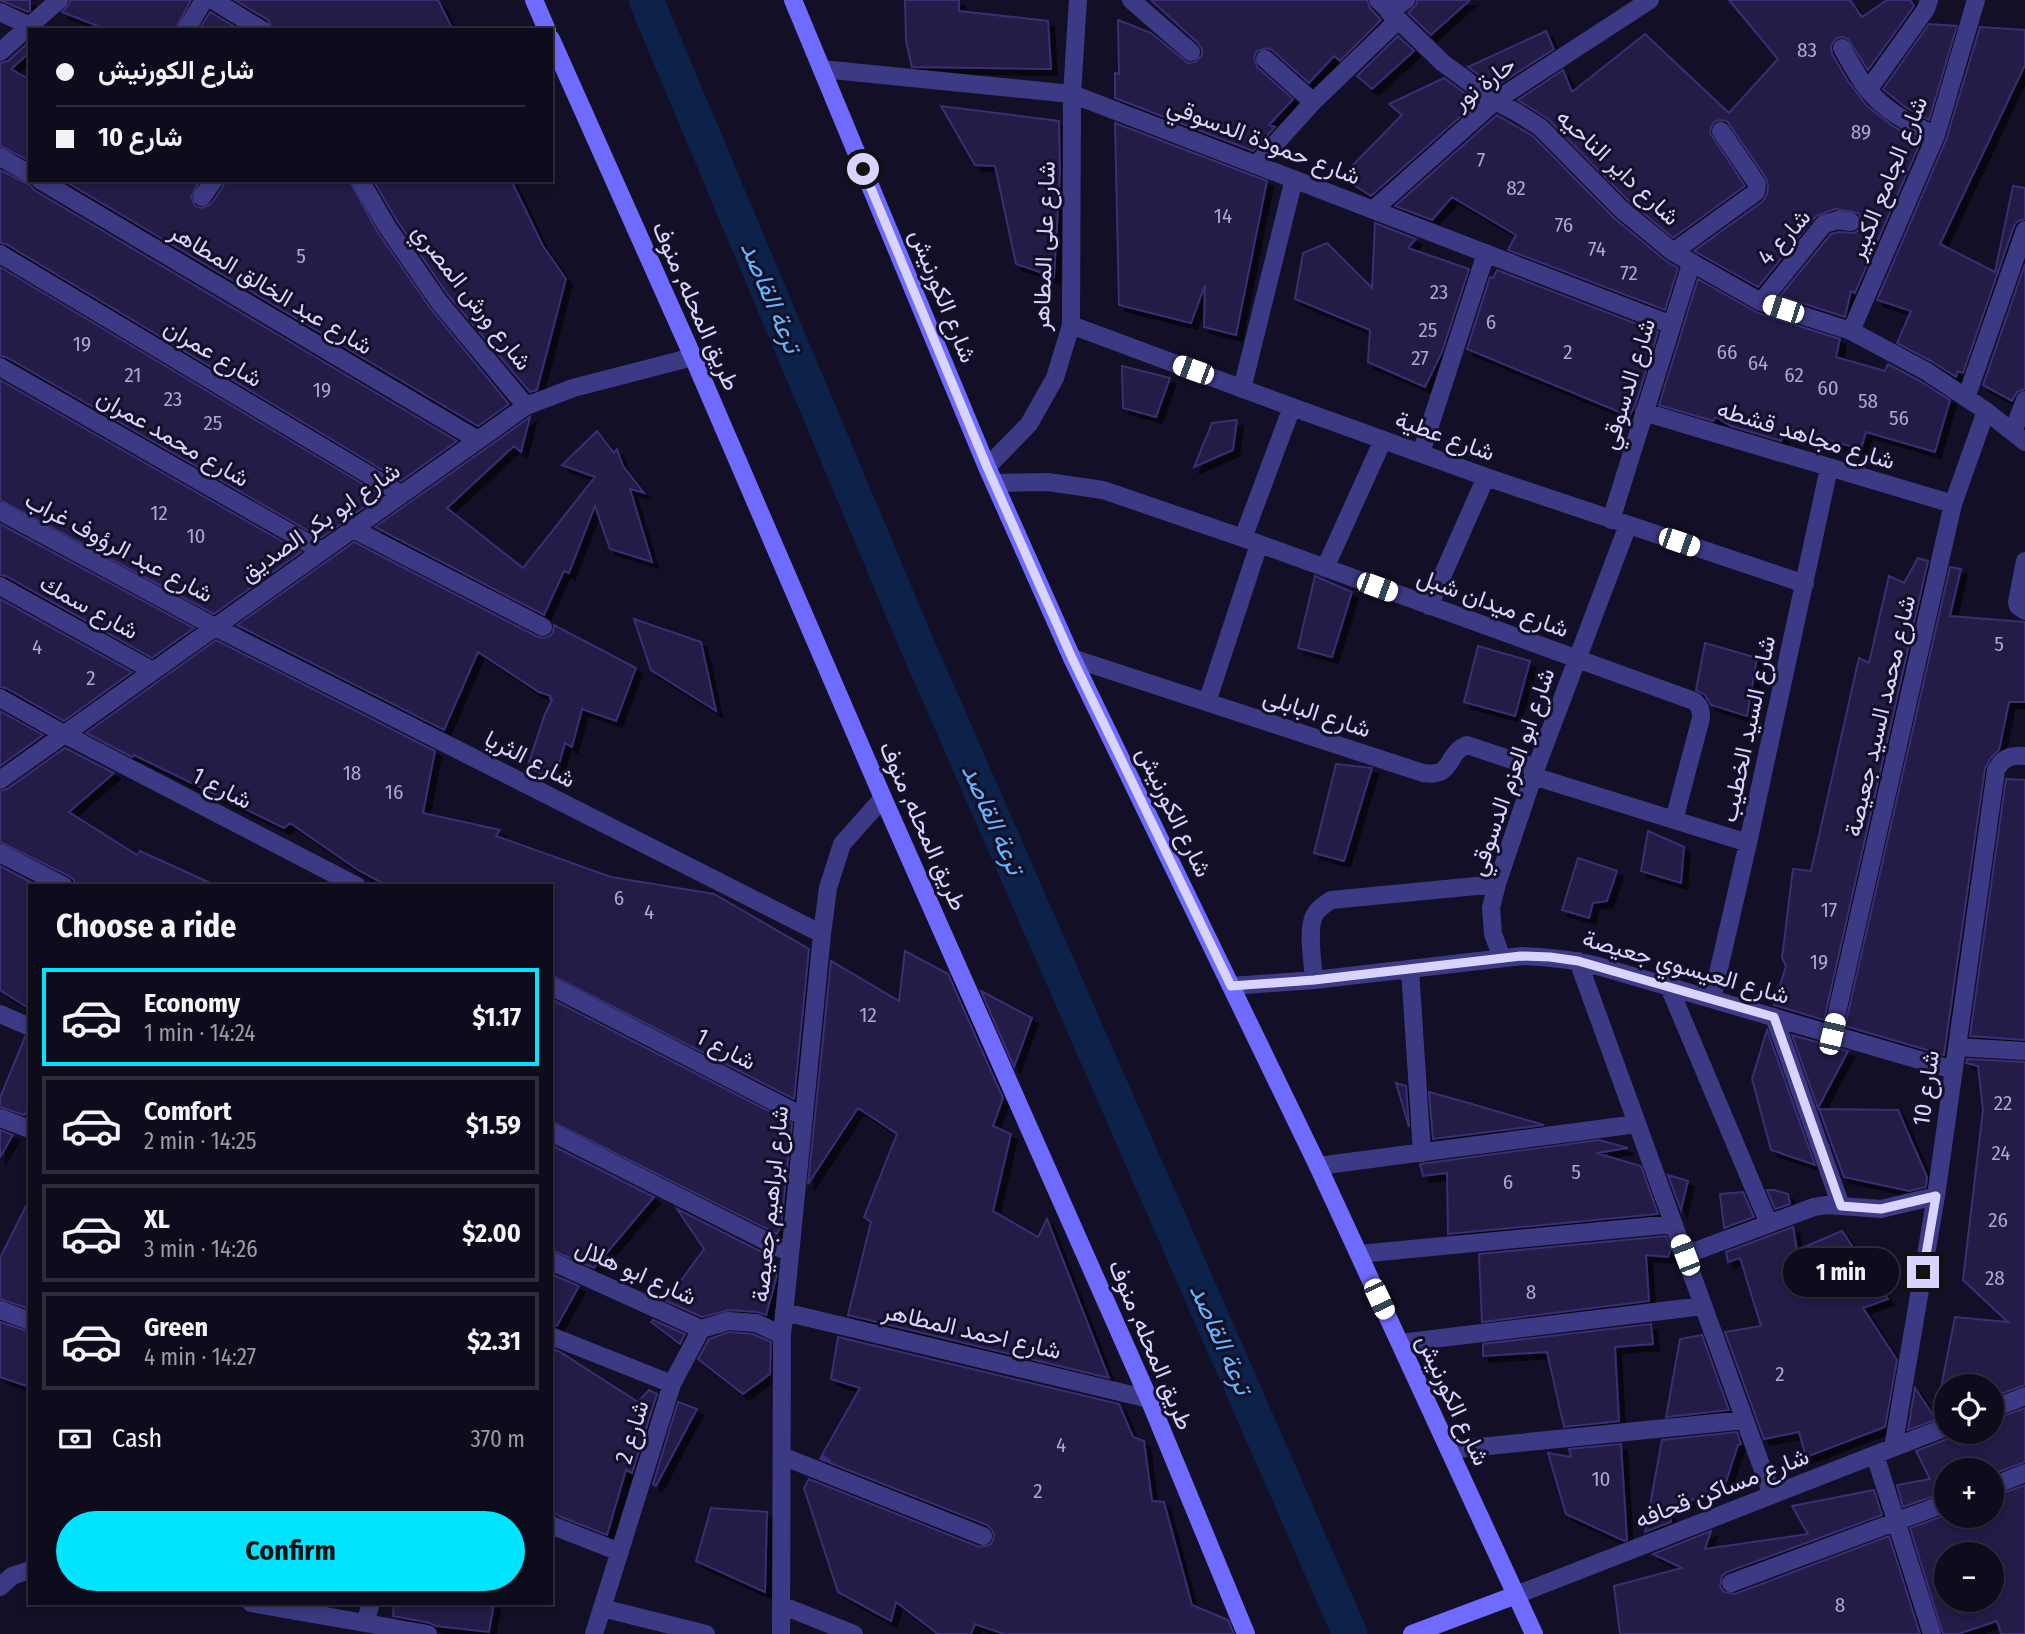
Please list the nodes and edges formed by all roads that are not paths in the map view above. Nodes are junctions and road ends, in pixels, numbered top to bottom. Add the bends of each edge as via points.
1 (59, 0) edge
2 (204, 0) edge
3 (213, 0) edge
4 (534, 0) edge
5 (793, 0) edge
6 (1078, 0) edge
7 (1131, 0) edge
8 (1406, 0) edge
9 (1929, 0) edge
10 (1976, 0) edge
11 (1636, 4) edge
12 (1388, 11) edge
13 (0, 12) edge
14 (30, 26) junction
15 (187, 28) edge
16 (259, 28) edge
17 (546, 28) edge
18 (553, 43) edge
19 (1842, 48) dead end
20 (0, 52) edge
21 (1191, 52) dead end
22 (1265, 59) dead end
23 (822, 69) junction
24 (1868, 90) junction
25 (1072, 94) junction
26 (1313, 102) junction
27 (1495, 102) junction
28 (1721, 131) dead end
29 (1936, 135) junction
30 (0, 157) edge
31 (1256, 165) junction
32 (28, 173) edge
33 (1294, 179) junction
34 (43, 182) edge
35 (213, 182) edge
36 (361, 182) edge
37 (202, 197) dead end
38 (1373, 210) junction
39 (1851, 222) dead end
40 (2025, 230) edge
41 (1673, 252) junction
42 (1486, 253) junction
43 (0, 254) edge
44 (1691, 264) junction
45 (1761, 302) junction
46 (1071, 325) junction
47 (1672, 325) junction
48 (1851, 331) junction
49 (693, 357) junction
50 (0, 367) edge
51 (1242, 388) junction
52 (1966, 398) junction
53 (2025, 400) edge
54 (526, 405) junction
55 (1292, 407) junction
56 (1986, 411) junction
57 (1644, 412) junction
58 (2019, 437) edge
59 (478, 440) junction
60 (1383, 440) junction
61 (1421, 453) junction
62 (1829, 468) junction
63 (990, 475) junction
64 (1486, 477) junction
65 (401, 494) junction
66 (1953, 504) junction
67 (0, 511) edge
68 (1620, 522) junction
69 (353, 528) junction
70 (1251, 541) junction
71 (322, 551) junction
72 (2025, 561) edge
73 (1325, 568) junction
74 (1805, 584) junction
75 (0, 586) edge
76 (1429, 606) junction
77 (2025, 611) edge
78 (215, 627) junction
79 (543, 627) dead end
80 (1072, 658) junction
81 (1577, 659) junction
82 (153, 671) junction
83 (0, 698) edge
84 (1207, 702) junction
85 (64, 734) junction
86 (2025, 756) edge
87 (1535, 772) junction
88 (0, 780) edge
89 (883, 798) junction
90 (1674, 820) junction
91 (1748, 843) junction
92 (0, 853) edge
93 (60, 884) edge
94 (353, 884) edge
95 (1497, 884) junction
96 (822, 934) junction
97 (1502, 958) junction
98 (1578, 961) junction
99 (1410, 969) junction
100 (1314, 980) junction
101 (1231, 986) junction
102 (553, 987) edge
103 (1669, 987) junction
104 (1712, 999) junction
105 (0, 1014) edge
106 (1774, 1017) junction
107 (28, 1026) edge
108 (1832, 1034) junction
109 (1957, 1047) junction
110 (2025, 1051) edge
111 (1954, 1070) junction
112 (804, 1117) junction
113 (0, 1118) edge
114 (1637, 1124) junction
115 (28, 1128) edge
116 (553, 1133) edge
117 (1422, 1153) junction
118 (1318, 1166) junction
119 (1936, 1196) junction
120 (1841, 1206) junction
121 (1673, 1224) junction
122 (1769, 1224) junction
123 (790, 1253) junction
124 (1359, 1254) junction
125 (1685, 1255) junction
126 (553, 1262) edge
127 (1703, 1306) junction
128 (0, 1310) edge
129 (784, 1312) junction
130 (28, 1320) edge
131 (701, 1329) junction
132 (782, 1335) junction
133 (553, 1337) edge
134 (1400, 1343) junction
135 (672, 1384) junction
136 (2025, 1396) edge
137 (1149, 1399) junction
138 (2004, 1404) edge
139 (1745, 1420) junction
140 (1934, 1432) edge
141 (1893, 1448) junction
142 (1449, 1450) junction
143 (1875, 1455) junction
144 (782, 1456) junction
145 (2025, 1474) edge
146 (2004, 1482) edge
147 (1772, 1495) junction
148 (1934, 1508) edge
149 (1896, 1522) junction
150 (553, 1526) edge
151 (983, 1536) dead end
152 (620, 1552) junction
153 (28, 1571) edge
154 (1731, 1583) dead end
155 (0, 1587) edge
156 (1516, 1595) junction
157 (262, 1605) edge
158 (370, 1605) edge
159 (781, 1605) junction
160 (602, 1608) junction
161 (365, 1623) junction
162 (428, 1634) edge
163 (594, 1634) edge
164 (706, 1634) edge
165 (781, 1634) edge
166 (854, 1634) edge
167 (1246, 1634) edge
168 (1412, 1634) edge
169 (1534, 1634) edge
170 (1932, 1634) edge

1 - 14 street
2 - 15 street
3 - 16 street
4 - 17 main road
5 - 23 main road, شارع الكورنيش
6 - 25 street, شارع على المطاهر
7 - 21 street
8 - 12 street
9 - 24 street
10 - 29 street, شارع الجامع الكبير
11 - 27 street, حارة نور
12 - 26 street
12 - 27 street, شارع داير الناحيه via 1443,63
13 - 14 street
14 - 20 street
18 - 49 main road, طريق المحله, منوف
19 - 24 street
22 - 26 street
23 - 25 street, شارع حمودة الدسوقي
23 - 63 main road, شارع الكورنيش
24 - 29 street via 1888,109
25 - 31 street, شارع حمودة الدسوقي
25 - 46 street, شارع على المطاهر
26 - 31 street
27 - 38 street, حارة نور
27 - 41 street, شارع داير الناحيه via 1540,127 1621,209
28 - 41 street via 1758,188
29 - 48 street, شارع الجامع الكبير
30 - 32 street
31 - 33 street, شارع حمودة الدسوقي
33 - 38 street, شارع حمودة الدسوقي
33 - 51 street
34 - 59 street, شارع عبد الخالق المطاهر
35 - 37 street
36 - 54 street, شارع ورش المصري via 439,302
38 - 42 street, شارع حمودة الدسوقي
39 - 45 street, شارع 4 via 1824,224
40 - 52 street
41 - 44 street, شارع داير الناحيه
42 - 47 street, شارع حمودة الدسوقي
42 - 61 street
43 - 65 street, شارع عمران
44 - 45 street, شارع داير الناحيه
44 - 47 street, شارع الدسوقي
45 - 48 street, شارع داير الناحيه
46 - 51 street, شارع عطية
46 - 63 street, شارع على المطاهر via 1055,378 1029,424
47 - 57 street, شارع الدسوقي
48 - 52 street, شارع داير الناحيه
49 - 54 street, شارع ابو بكر الصديق
49 - 89 main road, طريق المحله, منوف
50 - 71 street, شارع محمد عمران
51 - 55 street, شارع عطية
52 - 56 street, شارع داير الناحيه
53 - 58 street
54 - 59 street, شارع ابو بكر الصديق
55 - 60 street, شارع عطية
55 - 70 street
56 - 58 street, شارع داير الناحيه
56 - 66 street, شارع محمد السيد جعيصة
57 - 62 street, شارع مجاهد قشطه
57 - 68 street, شارع الدسوقي
59 - 65 street, شارع ابو بكر الصديق
60 - 61 street, شارع عطية
60 - 73 street
61 - 64 street, شارع عطية
62 - 66 street, شارع مجاهد قشطه
62 - 74 street, شارع السيد الخطيب
63 - 70 street, شارع ميدان شبل via 1103,490
63 - 80 main road, شارع الكورنيش
64 - 68 street, شارع عطية
64 - 76 street
65 - 69 street, شارع ابو بكر الصديق
66 - 108 street, شارع محمد السيد جعيصة
67 - 78 street, شارع عبد الرؤوف غراب
68 - 74 street, شارع عطية
68 - 81 street, شارع ابو العزم الدسوقي
69 - 71 street, شارع ابو بكر الصديق
69 - 79 street
70 - 73 street, شارع ميدان شبل
70 - 84 street
71 - 78 street, شارع ابو بكر الصديق
72 - 77 street via 2017,602
73 - 76 street, شارع ميدان شبل
74 - 91 street, شارع السيد الخطيب
75 - 82 street, شارع سمك
76 - 81 street, شارع ميدان شبل
78 - 82 street, شارع ابو بكر الصديق
78 - 96 street, شارع الثريا
80 - 84 street, شارع البابلى
80 - 101 main road, شارع الكورنيش
81 - 87 street, شارع ابو العزم الدسوقي
81 - 90 street, شارع ميدان شبل via 1699,705 1701,718
82 - 85 street, شارع ابو بكر الصديق
83 - 85 street, شارع 1
84 - 87 street, شارع البابلى via 1423,773 1443,771 1457,750 1467,745
85 - 88 street, شارع ابو بكر الصديق
85 - 94 street, شارع 1
86 - 109 street, شارع 10 via 2006,757 1996,770
87 - 90 street
87 - 95 street, شارع ابو العزم الدسوقي
89 - 96 street, شارع ابراهيم جعيصة via 842,845 828,888
89 - 137 main road, طريق المحله, منوف
90 - 91 street
91 - 104 street, شارع السيد الخطيب
92 - 93 street
95 - 97 street, شارع ابو العزم الدسوقي via 1493,934
95 - 100 street via 1331,900 1312,918
96 - 112 street, شارع ابراهيم جعيصة
97 - 98 street, شارع العيسوي جعيصة
97 - 99 street, شارع العيسوي جعيصة
98 - 103 street, شارع العيسوي جعيصة
98 - 114 street
99 - 100 street, شارع العيسوي جعيصة
99 - 117 street
100 - 101 street, شارع العيسوي جعيصة
101 - 118 main road, شارع الكورنيش
102 - 112 street, شارع 1
103 - 104 street, شارع العيسوي جعيصة
103 - 122 street
104 - 106 street, شارع العيسوي جعيصة
105 - 107 street
106 - 108 street, شارع العيسوي جعيصة
106 - 120 street
108 - 111 street, شارع العيسوي جعيصة
109 - 110 street
109 - 111 street, شارع 10
111 - 119 street, شارع 10
112 - 123 street, شارع ابراهيم جعيصة
113 - 115 street
114 - 117 street
114 - 121 street
116 - 123 street
117 - 118 street
118 - 124 main road, شارع الكورنيش
119 - 120 street via 1881,1209
119 - 141 street, شارع 10
120 - 122 street via 1814,1207
121 - 124 street
121 - 125 street
122 - 125 street
123 - 129 street, شارع ابراهيم جعيصة
124 - 134 main road, شارع الكورنيش
125 - 127 street
126 - 131 street, شارع ابو هلال
127 - 134 street
127 - 139 street
128 - 130 street
129 - 132 street, شارع ابراهيم جعيصة
129 - 137 street, شارع احمد المطاهر
131 - 132 street via 728,1321 756,1323
131 - 135 street, شارع 2
132 - 144 street, شارع ابراهيم جعيصة
133 - 135 street
134 - 142 main road, شارع الكورنيش
135 - 152 street, شارع 2
136 - 138 street
137 - 167 main road, طريق المحله, منوف
139 - 142 street
139 - 147 street
140 - 141 street, شارع مساكن قحافه
141 - 143 street, شارع مساكن قحافه
142 - 156 main road, شارع الكورنيش
143 - 147 street, شارع مساكن قحافه
143 - 149 street
144 - 151 street
144 - 159 street, شارع ابراهيم جعيصة
145 - 146 street
147 - 156 street, شارع مساكن قحافه
148 - 149 street
149 - 154 street
149 - 170 street
150 - 152 street
152 - 160 street, شارع 2
153 - 155 street
156 - 168 main road
156 - 169 main road, شارع الكورنيش
157 - 161 street
158 - 161 street
159 - 165 street, شارع ابراهيم جعيصة
159 - 166 street
160 - 163 street, شارع 2
160 - 164 street
161 - 162 street

